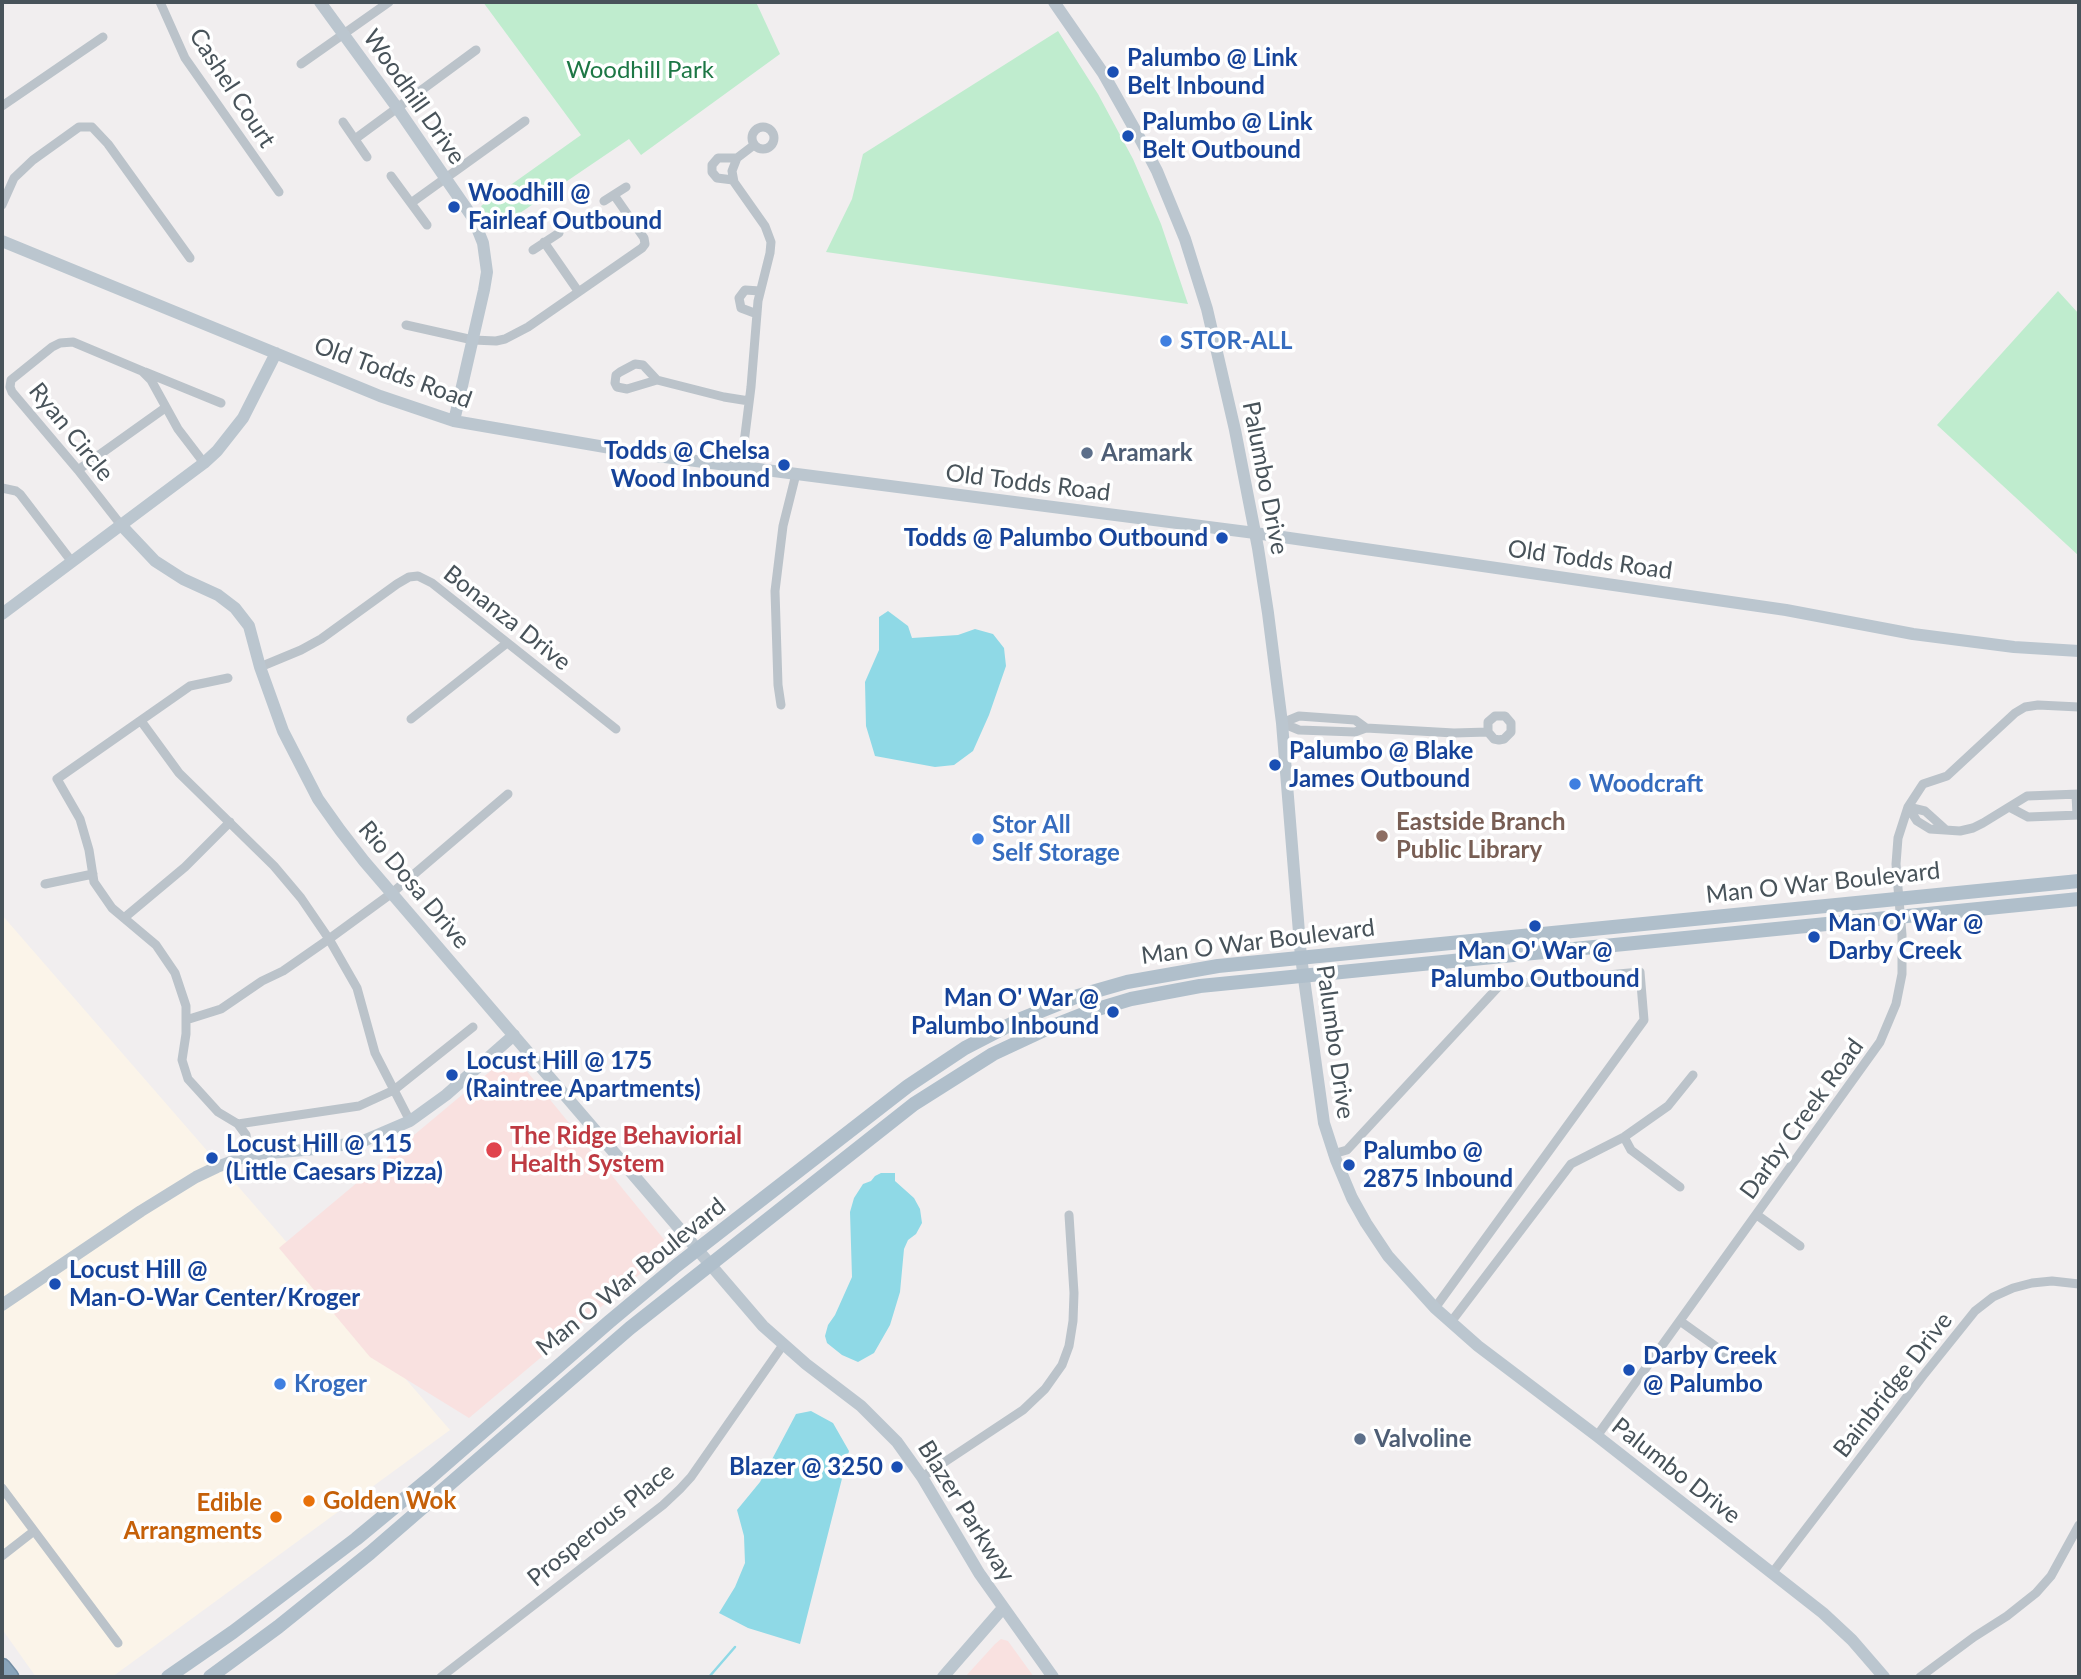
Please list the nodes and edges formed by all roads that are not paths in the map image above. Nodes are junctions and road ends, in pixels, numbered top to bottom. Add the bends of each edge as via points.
1 (160, 2) edge
2 (320, 2) edge
3 (389, 2) edge
4 (1054, 2) edge
5 (343, 34) junction
6 (103, 37) dead end
7 (476, 50) dead end
8 (301, 64) dead end
9 (2, 106) edge
10 (398, 109) junction
11 (525, 121) dead end
12 (343, 122) dead end
13 (355, 139) junction
14 (754, 145) dead end
15 (367, 157) dead end
16 (737, 158) junction
17 (391, 176) dead end
18 (446, 178) junction
19 (733, 180) junction
20 (626, 187) dead end
21 (279, 192) dead end
22 (614, 195) junction
23 (604, 201) dead end
24 (411, 203) junction
25 (2, 205) edge
26 (427, 225) dead end
27 (559, 233) dead end
28 (2, 241) edge
29 (544, 243) junction
30 (533, 250) dead end
31 (190, 258) dead end
32 (578, 291) junction
33 (760, 291) junction
34 (757, 314) junction
35 (406, 325) dead end
36 (474, 340) junction
37 (276, 353) junction
38 (142, 371) junction
39 (657, 380) dead end
40 (749, 401) junction
41 (221, 403) dead end
42 (165, 408) junction
43 (454, 421) junction
44 (204, 463) junction
45 (741, 467) junction
46 (78, 470) junction
47 (796, 474) junction
48 (2, 488) edge
49 (121, 525) junction
50 (1255, 533) junction
51 (72, 562) junction
52 (2, 614) edge
53 (507, 643) junction
54 (2079, 651) edge
55 (260, 667) junction
56 (228, 678) dead end
57 (781, 705) dead end
58 (2079, 707) edge
59 (411, 719) dead end
60 (141, 721) junction
61 (1282, 723) junction
62 (616, 729) dead end
63 (1488, 732) dead end
64 (508, 794) dead end
65 (2078, 794) edge
66 (1908, 807) junction
67 (2011, 808) junction
68 (2078, 815) edge
69 (230, 822) junction
70 (93, 874) junction
71 (2079, 881) edge
72 (45, 884) dead end
73 (392, 892) junction
74 (1899, 898) junction
75 (2079, 899) edge
76 (1900, 916) junction
77 (124, 918) junction
78 (330, 940) junction
79 (1301, 957) junction
80 (1304, 975) junction
81 (186, 1020) junction
82 (473, 1027) dead end
83 (514, 1035) junction
84 (1693, 1074) dead end
85 (394, 1090) junction
86 (410, 1121) junction
87 (239, 1124) junction
88 (1625, 1137) junction
89 (1334, 1153) junction
90 (249, 1156) junction
91 (1679, 1187) dead end
92 (1069, 1215) dead end
93 (1757, 1215) junction
94 (1800, 1246) dead end
95 (698, 1249) junction
96 (710, 1263) junction
97 (2079, 1284) edge
98 (2, 1305) edge
99 (1435, 1308) junction
100 (1680, 1321) junction
101 (1451, 1322) junction
102 (783, 1345) junction
103 (1735, 1361) dead end
104 (1597, 1436) junction
105 (922, 1477) junction
106 (2, 1488) edge
107 (2079, 1525) edge
108 (34, 1531) junction
109 (2, 1556) edge
110 (1773, 1572) junction
111 (1003, 1608) junction
112 (118, 1643) dead end
113 (2, 1667) edge
114 (454, 1667) junction
115 (10, 1677) edge
116 (168, 1677) edge
117 (210, 1677) edge
118 (442, 1677) edge
119 (461, 1677) edge
120 (943, 1677) edge
121 (1053, 1677) edge
122 (1884, 1677) edge
123 (1920, 1677) edge

1 - 21 street, Cashel Court via 186,58
2 - 5 street, Woodhill Drive
3 - 5 street
4 - 50 street, Palumbo Drive via 1125,109 1185,239 1220,362
5 - 8 street
5 - 10 street, Woodhill Drive
6 - 9 street
7 - 10 street
10 - 13 street
10 - 18 street, Woodhill Drive
11 - 18 street
12 - 13 street
13 - 15 street
14 - 16 street
16 - 19 street
16 - 19 street via 718,158 712,165 717,178
17 - 24 street
18 - 24 street
18 - 36 street, Woodhill Drive via 473,218 486,257
19 - 33 street via 770,235 771,253
20 - 22 street
22 - 23 street
22 - 32 street via 645,244
24 - 26 street
25 - 31 street via 14,178 33,160 79,127 92,127
27 - 29 street
28 - 37 street, Old Todds Road
29 - 30 street
29 - 32 street
32 - 36 street via 514,336
33 - 34 street
33 - 34 street via 745,290 739,298 741,308
34 - 40 street
35 - 36 street
36 - 43 street, Woodhill Drive
37 - 43 street, Old Todds Road
37 - 44 street via 237,428
38 - 41 street, Ryan Circle
38 - 42 street
38 - 46 street, Ryan Circle via 67,341 52,347 11,380 12,392
39 - 40 street
40 - 45 street
42 - 44 street
42 - 46 street
43 - 45 street, Old Todds Road
44 - 49 street
45 - 47 street, Old Todds Road
46 - 49 street, Ryan Circle
47 - 50 street, Old Todds Road
47 - 57 street via 783,526 775,591
48 - 51 street via 20,494
49 - 51 street
49 - 55 street, Rio Dosa Drive via 155,561 235,608 249,626
50 - 54 street, Old Todds Road via 1786,610 1913,634
50 - 61 street, Palumbo Drive
51 - 52 street
53 - 55 street, Bonanza Drive via 418,576 397,584 321,639
53 - 59 street
53 - 62 street, Bonanza Drive
55 - 73 street, Rio Dosa Drive via 283,732 318,799
56 - 60 street via 190,686
58 - 66 street, Darby Creek Road via 2025,707 1947,776 1923,784
60 - 69 street via 179,773
60 - 70 street via 57,779 80,819
61 - 63 street via 1299,716 1355,720 1366,728
61 - 79 street, Palumbo Drive
64 - 73 street
65 - 67 street via 2027,796
65 - 68 street
66 - 67 street via 1917,821 1930,829 1960,831
66 - 74 street, Darby Creek Road via 1896,850
67 - 68 street via 2028,817
69 - 77 street
69 - 78 street via 274,866
70 - 72 street
70 - 77 street via 112,908
71 - 74 main road, Man O War Boulevard
73 - 78 street
73 - 83 street, Rio Dosa Drive
74 - 76 street, Darby Creek Road
74 - 79 main road, Man O War Boulevard
75 - 76 main road, Man O War Boulevard
76 - 80 main road, Man O War Boulevard
76 - 93 street, Darby Creek Road via 1902,974 1886,1031
77 - 81 street via 156,945 175,973
78 - 81 street via 221,1009
78 - 85 street via 357,988 375,1053
79 - 80 street, Palumbo Drive
79 - 95 main road, Man O War Boulevard via 1138,979 1021,1019 965,1048 908,1086
80 - 89 street, Palumbo Drive via 1324,1123
80 - 96 main road, Man O War Boulevard via 1131,999 1019,1041 914,1104
81 - 87 street via 182,1060 188,1079 218,1112
82 - 85 street
83 - 86 street
83 - 95 street, Rio Dosa Drive
84 - 88 street via 1668,1106
85 - 86 street
85 - 87 street via 359,1105
86 - 90 street via 361,1142
87 - 90 street
88 - 91 street via 1631,1150
88 - 101 street via 1571,1164
89 - 99 street, Palumbo Drive via 1352,1198 1376,1239
89 - 99 street via 1347,1150 1500,985 1640,972 1644,1020
90 - 98 street via 196,1177
92 - 105 street via 1074,1293 1069,1346 1062,1365 1045,1390 1023,1410
93 - 94 street
93 - 100 street, Darby Creek Road
95 - 96 street, Rio Dosa Drive
95 - 116 main road, Man O War Boulevard via 372,1526
96 - 102 street, Blazer Parkway
96 - 117 main road, Man O War Boulevard via 370,1553
97 - 110 street, Bainbridge Drive via 2052,1281 2012,1288 1975,1311
99 - 101 street, Palumbo Drive
100 - 103 street
100 - 104 street, Darby Creek Road
101 - 104 street, Palumbo Drive
102 - 105 street, Blazer Parkway via 873,1417
102 - 114 street, Prosperous Place via 681,1489
104 - 110 street, Palumbo Drive
105 - 111 street, Blazer Parkway
106 - 108 street
107 - 123 street via 2036,1594
108 - 109 street
108 - 112 street
110 - 122 street, Palumbo Drive via 1852,1640
111 - 120 street
111 - 121 street, Blazer Parkway
113 - 115 highway
114 - 118 street, Prosperous Place
114 - 119 street

